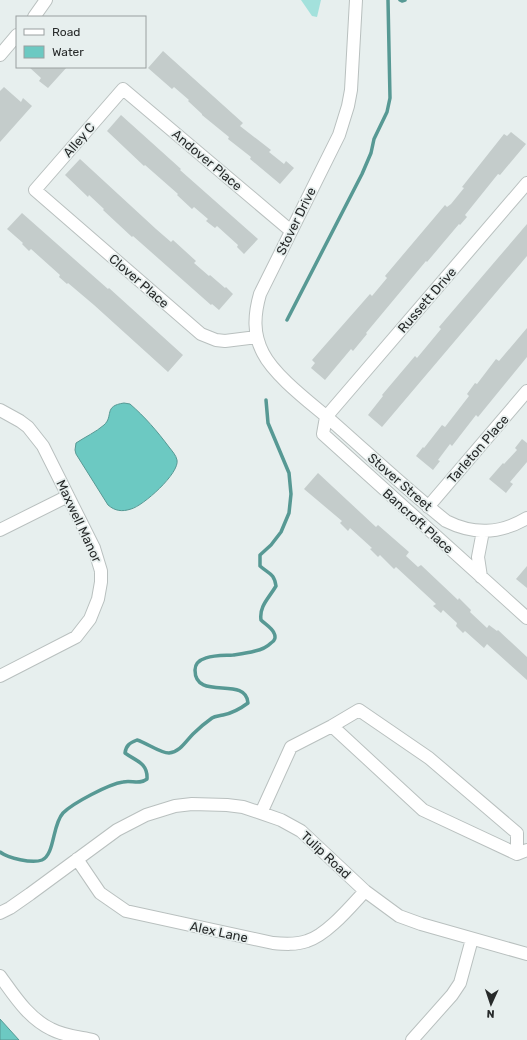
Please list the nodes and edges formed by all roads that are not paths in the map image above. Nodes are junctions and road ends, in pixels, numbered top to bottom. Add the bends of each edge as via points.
1 (356, 0) edge
2 (41, 2) edge
3 (34, 16) edge
4 (16, 36) edge
5 (0, 55) edge
6 (123, 89) joint
7 (527, 183) edge
8 (35, 190) joint
9 (291, 231) junction
10 (257, 337) junction
11 (527, 391) edge
12 (0, 410) edge
13 (326, 417) junction
14 (68, 496) junction
15 (428, 507) junction
16 (527, 518) edge
17 (0, 530) edge
18 (483, 531) junction
19 (481, 577) junction
20 (527, 618) edge
21 (0, 676) edge
22 (332, 726) junction
23 (261, 813) junction
24 (522, 852) edge
25 (77, 859) junction
26 (365, 891) junction
27 (0, 913) edge
28 (472, 939) junction
29 (527, 954) edge
30 (0, 976) edge
31 (93, 1040) edge
32 (412, 1040) edge

1 - 9 street, Stover Drive via 348,106 339,135
2 - 3 street
4 - 5 street
6 - 8 street, Alley C
6 - 9 street, Andover Place
7 - 13 street, Russett Drive
8 - 10 street, Clover Place via 201,334 225,341
9 - 10 street, Stover Drive via 260,294 255,317
10 - 13 street, Stover Drive via 262,352 273,368
11 - 15 street, Tarleton Place
12 - 14 street, Maxwell Manor via 20,421 37,437
13 - 15 street, Stover Street
13 - 19 street, Bancroft Place via 323,434
14 - 17 street
14 - 21 street, Maxwell Manor via 94,548 101,571 98,599 90,619 76,637
15 - 18 street, Stover Street via 457,527
16 - 18 street, Stover Street via 504,529
18 - 19 street via 478,557
19 - 20 street, Bancroft Place
22 - 23 street via 291,747
22 - 24 street via 423,810
22 - 24 street via 359,710 429,758 517,833
23 - 25 street, Tulip Road via 227,805 174,806 146,815 116,830
23 - 26 street, Tulip Road via 301,831
25 - 26 street, Alex Lane via 100,893 126,911 273,943 295,944 315,938 327,930
25 - 27 street, Tulip Road via 25,898
26 - 28 street, Tulip Road via 399,916
28 - 29 street, Tulip Road
28 - 32 street via 460,983
30 - 31 street via 22,1005 50,1029

